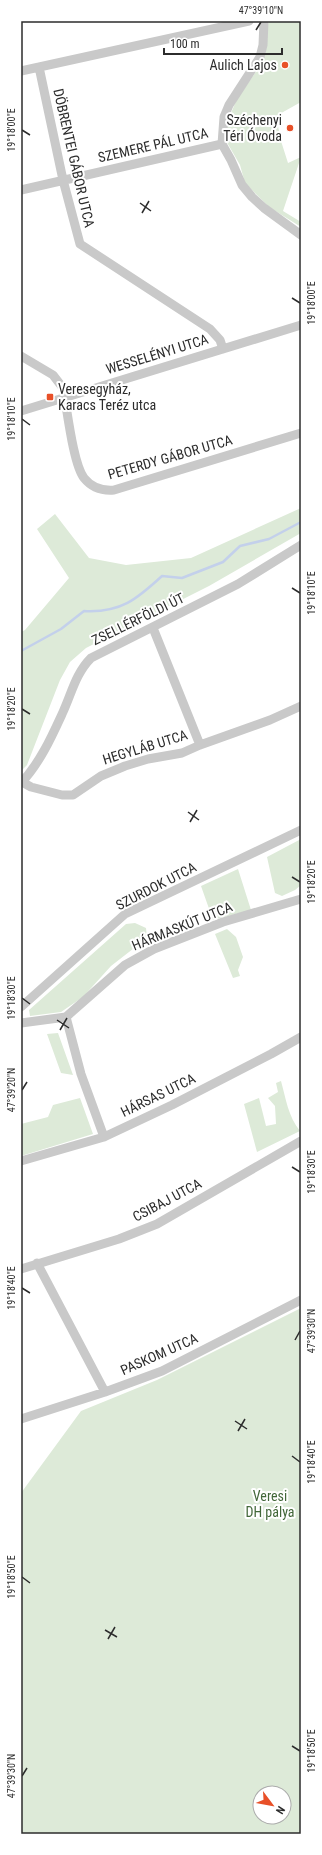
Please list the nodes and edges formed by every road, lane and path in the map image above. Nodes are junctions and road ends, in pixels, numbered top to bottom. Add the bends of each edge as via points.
1 (249, 21) edge
2 (264, 21) edge
3 (39, 67) junction
4 (21, 71) edge
5 (222, 144) junction
6 (63, 180) junction
7 (21, 190) edge
8 (301, 235) edge
9 (301, 325) edge
10 (224, 349) junction
11 (21, 356) edge
12 (65, 397) junction
13 (21, 411) edge
14 (301, 433) edge
15 (301, 545) edge
16 (153, 628) junction
17 (301, 706) edge
18 (200, 745) junction
19 (22, 782) edge
20 (301, 830) edge
21 (301, 899) edge
22 (21, 1007) edge
23 (66, 1017) junction
24 (21, 1023) edge
25 (301, 1036) edge
26 (104, 1137) junction
27 (301, 1141) edge
28 (21, 1161) edge
29 (37, 1263) junction
30 (21, 1269) edge
31 (301, 1300) edge
32 (105, 1392) junction
33 (21, 1420) edge

1 - 3 street
2 - 5 street via 260,57 229,105 224,117
3 - 4 street
3 - 6 street, DÖBRENTEI GÁBOR UTCA
5 - 6 street, SZEMERE PÁL UTCA
5 - 8 street via 242,185 252,197
6 - 7 street, SZEMERE PÁL UTCA
6 - 10 street, DÖBRENTEI GÁBOR UTCA via 80,244 210,329
9 - 10 street, WESSELÉNYI UTCA
10 - 12 street, WESSELÉNYI UTCA
11 - 12 street via 59,381
12 - 13 street, WESSELÉNYI UTCA
12 - 14 street, PETERDY GÁBOR UTCA via 78,465 83,478 102,491 114,490
15 - 16 street, ZSELLÉRFÖLDI ÚT via 238,584
16 - 18 street
16 - 19 street, ZSELLÉRFÖLDI ÚT via 91,658 82,667 49,741 35,766
17 - 18 street, HEGYLÁB UTCA
18 - 19 street, HEGYLÁB UTCA via 182,753 125,766 101,776 73,795 62,795
20 - 22 street, SZURDOK UTCA via 125,914
21 - 23 street, HÁRMASKÚT UTCA via 223,922 154,949 125,965
23 - 24 street
23 - 26 street via 81,1074
25 - 26 street, HÁRSAS UTCA via 271,1054
26 - 28 street, HÁRSAS UTCA
27 - 29 street, CSIBAJ UTCA via 156,1224 119,1239
29 - 30 street, CSIBAJ UTCA
29 - 32 street
31 - 32 street, PASKOM UTCA via 162,1371
32 - 33 street, PASKOM UTCA

